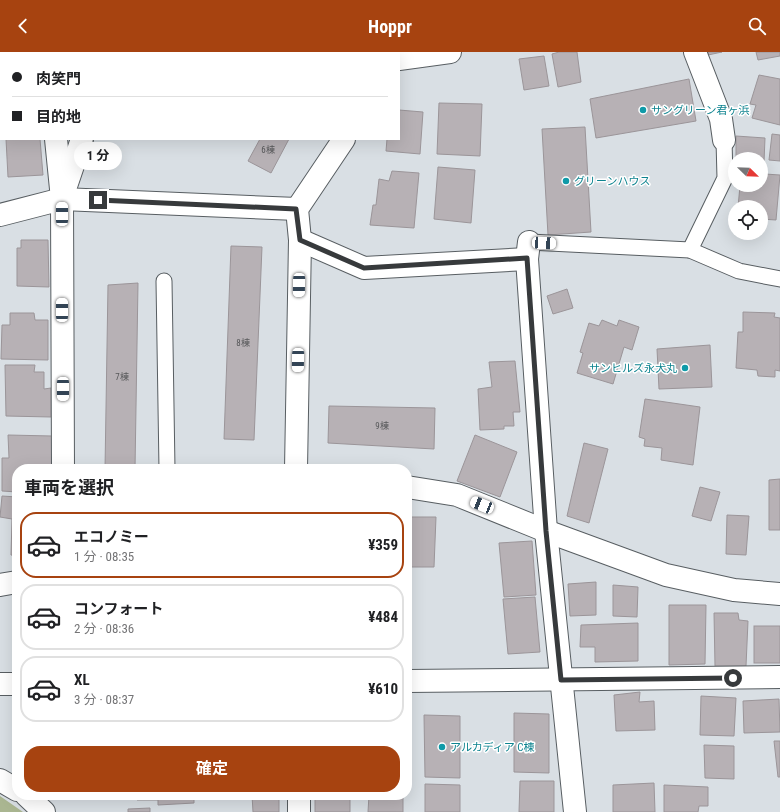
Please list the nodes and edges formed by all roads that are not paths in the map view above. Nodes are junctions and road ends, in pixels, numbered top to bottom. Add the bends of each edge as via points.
1 (450, 52) edge
2 (695, 52) edge
3 (400, 59) edge
4 (56, 140) edge
5 (82, 140) edge
6 (343, 140) edge
7 (724, 140) joint
8 (62, 198) junction
9 (296, 209) junction
10 (0, 215) edge
11 (300, 240) junction
12 (528, 250) junction
13 (690, 250) junction
14 (780, 279) edge
15 (164, 281) dead end
16 (63, 464) edge
17 (167, 464) edge
18 (296, 464) edge
19 (412, 489) edge
20 (546, 531) junction
21 (12, 583) edge
22 (0, 585) edge
23 (780, 594) edge
24 (780, 677) edge
25 (561, 680) junction
26 (412, 681) edge
27 (0, 684) edge
28 (12, 684) edge
29 (0, 780) edge
30 (12, 787) edge
31 (31, 800) edge
32 (299, 800) edge
33 (44, 812) edge
34 (299, 812) edge
35 (575, 812) edge

1 - 3 street
2 - 7 street via 721,119
4 - 8 street
5 - 8 street
6 - 9 street
7 - 13 lane via 725,178
8 - 9 street
8 - 10 street
8 - 16 street
9 - 11 street
11 - 12 street via 364,268
11 - 18 street
12 - 13 lane
12 - 20 street
13 - 14 lane via 739,270
15 - 17 lane
19 - 20 street via 457,495
20 - 23 street via 666,575 734,590
20 - 25 street
21 - 22 street
24 - 25 street
25 - 26 street
25 - 35 street
27 - 28 street
29 - 30 street
31 - 33 street
32 - 34 street

